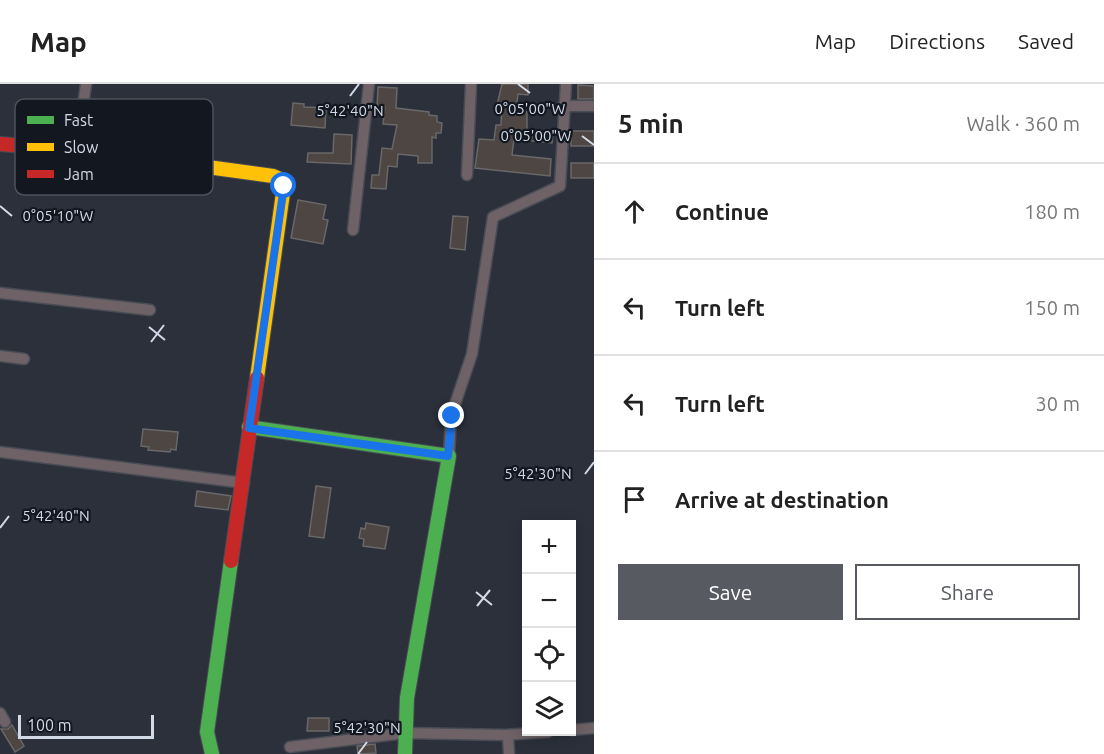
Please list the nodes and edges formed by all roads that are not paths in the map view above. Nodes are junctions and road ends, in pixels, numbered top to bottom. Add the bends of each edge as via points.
1 (86, 84) edge
2 (369, 84) edge
3 (471, 84) edge
4 (566, 84) edge
5 (84, 99) edge
6 (563, 105) junction
7 (594, 106) edge
8 (0, 144) edge
9 (15, 145) edge
10 (213, 168) edge
11 (467, 175) dead end
12 (353, 230) dead end
13 (0, 293) edge
14 (150, 310) dead end
15 (0, 356) edge
16 (24, 359) dead end
17 (249, 428) junction
18 (0, 452) edge
19 (448, 456) junction
20 (244, 483) junction
21 (594, 728) edge
22 (576, 730) edge
23 (405, 733) junction
24 (522, 734) edge
25 (508, 735) junction
26 (290, 747) dead end
27 (212, 754) edge
28 (405, 754) edge
29 (509, 754) edge

1 - 5 street
2 - 12 street
3 - 11 street
4 - 6 street
6 - 7 street
6 - 19 street via 561,186 493,217 472,354 452,416
8 - 9 street
10 - 17 street via 273,176 284,186
13 - 14 street
15 - 16 street
17 - 19 street
17 - 20 street
18 - 20 street
19 - 23 street via 407,698
20 - 27 street via 207,732
21 - 22 street
23 - 25 street
23 - 26 street
23 - 28 street
24 - 25 street
25 - 29 street

